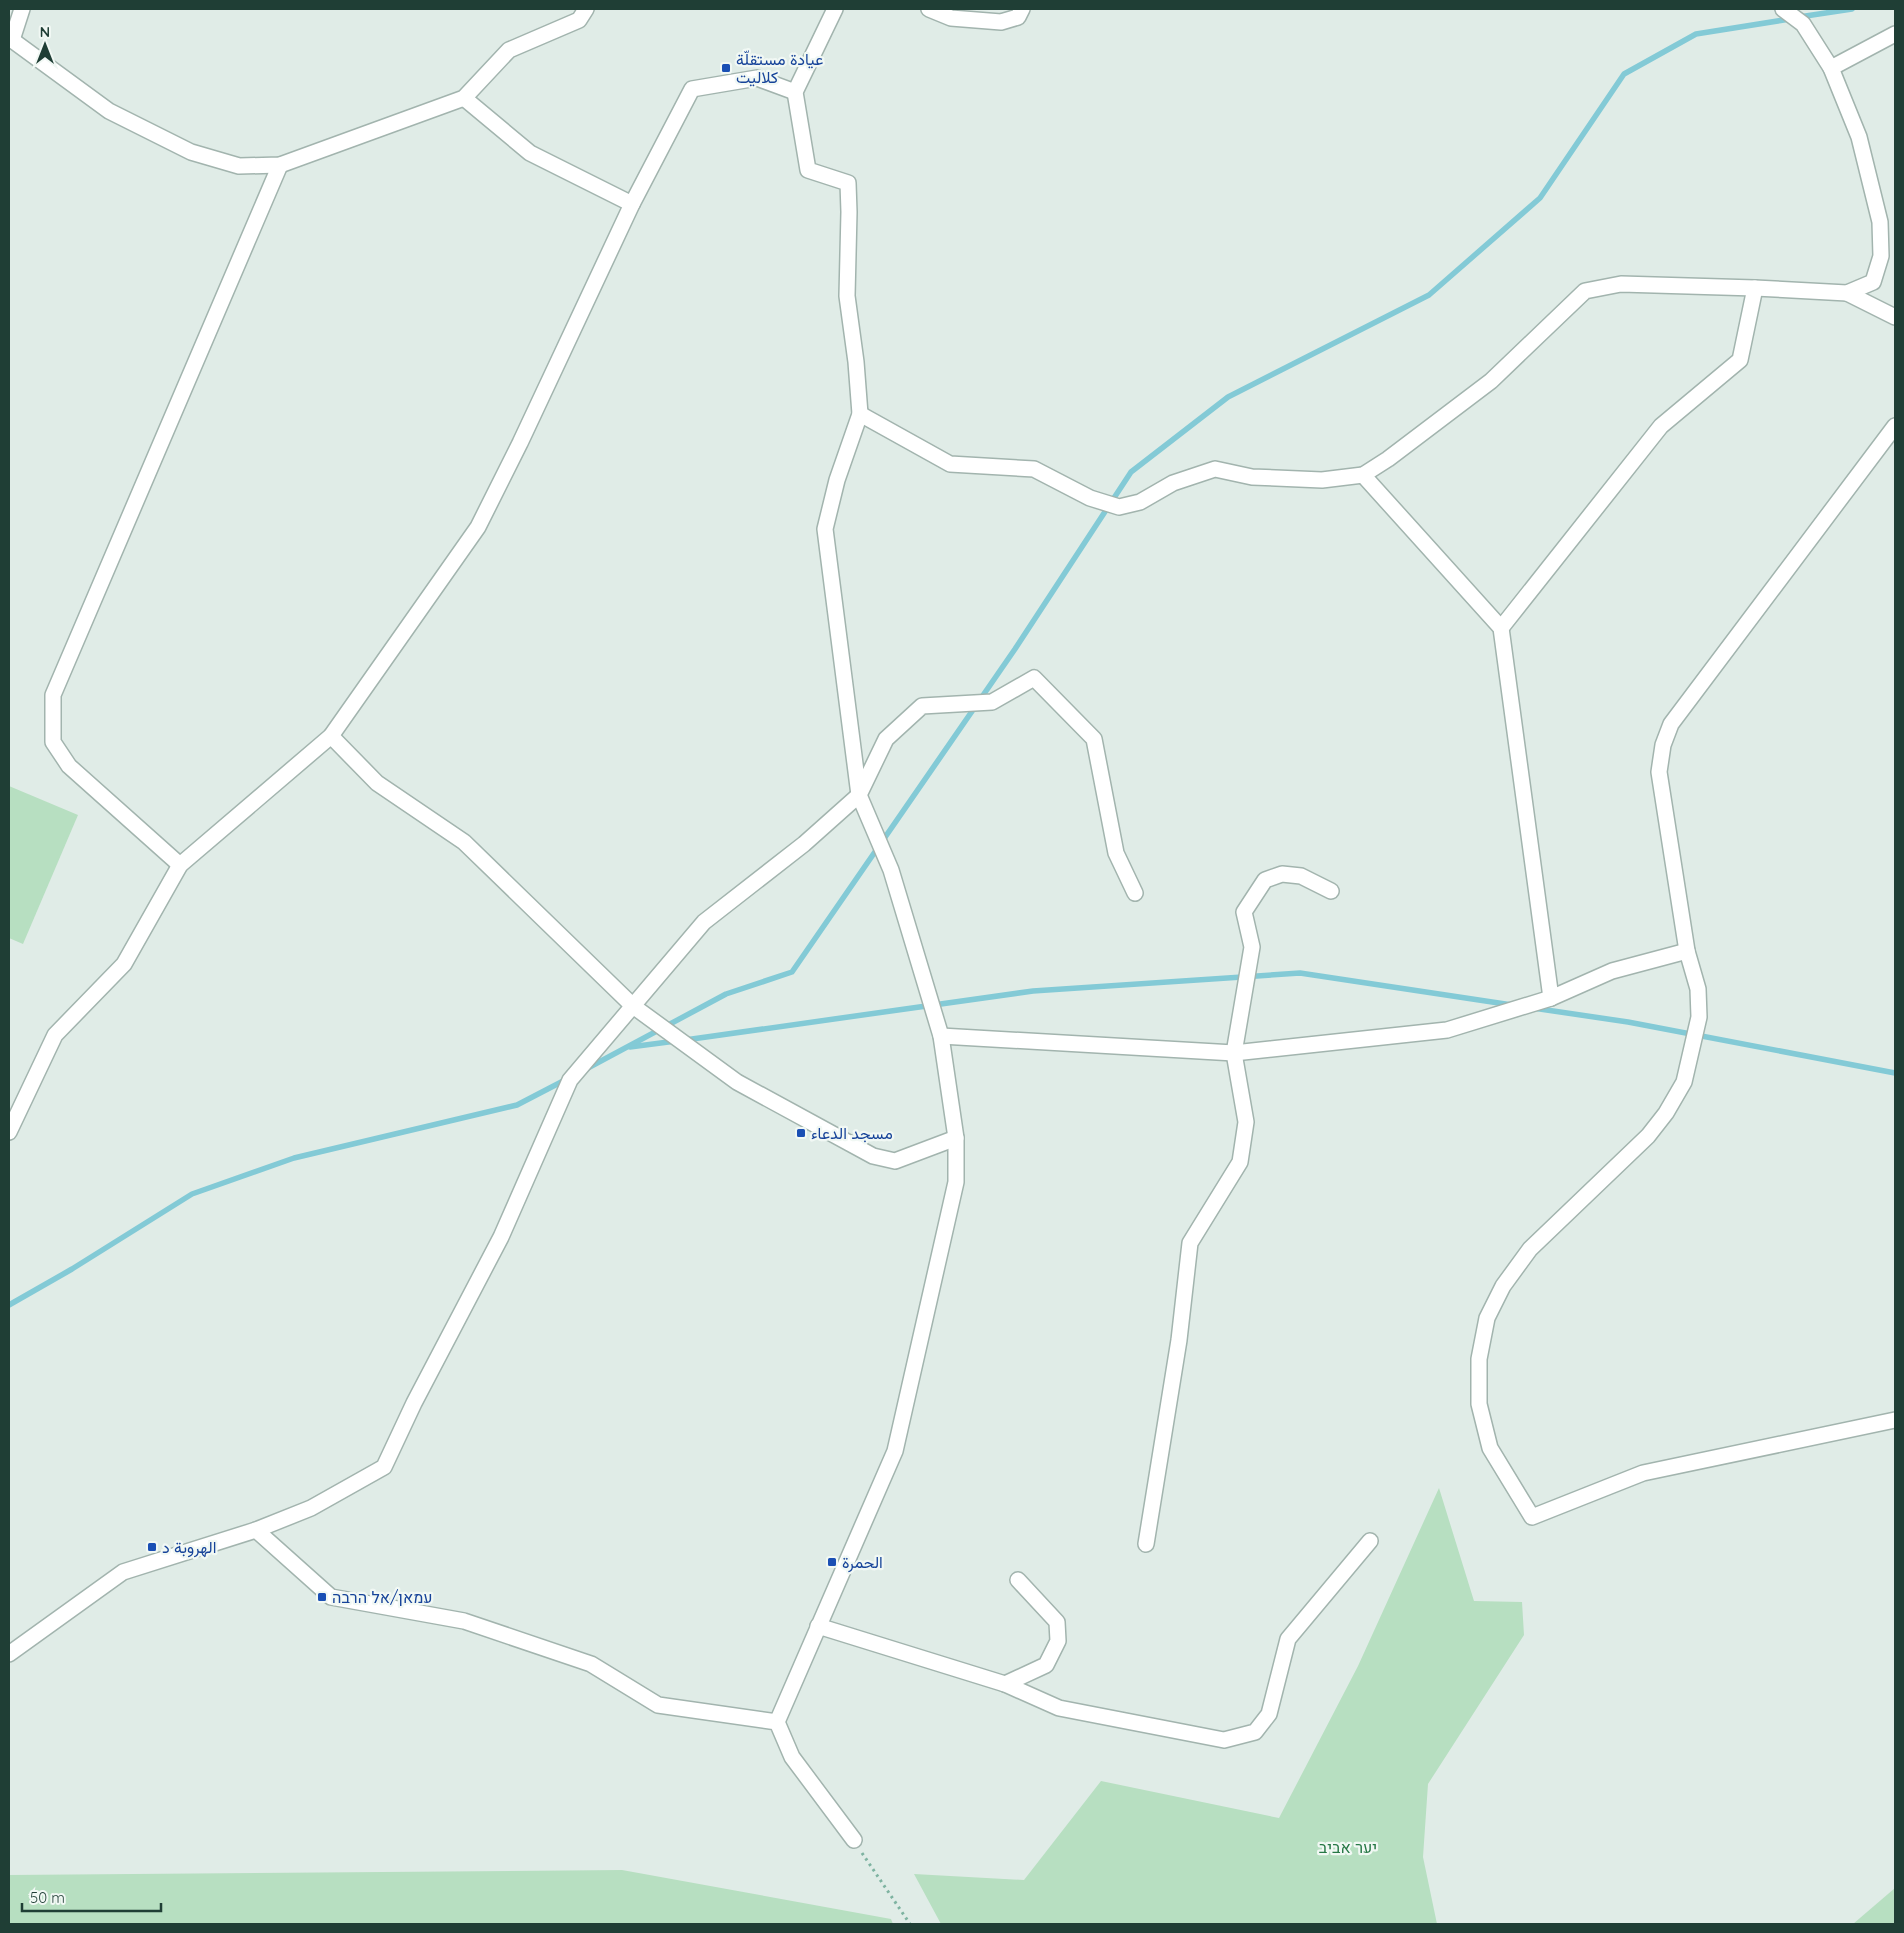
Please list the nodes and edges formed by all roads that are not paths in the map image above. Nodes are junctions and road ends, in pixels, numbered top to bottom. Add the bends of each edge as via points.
1 (22, 9) edge
2 (586, 9) edge
3 (835, 9) edge
4 (929, 9) edge
5 (1022, 9) edge
6 (1783, 9) edge
7 (1895, 34) edge
8 (10, 40) edge
9 (1831, 68) junction
10 (795, 92) junction
11 (464, 98) junction
12 (280, 164) junction
13 (632, 204) junction
14 (1755, 288) junction
15 (1847, 294) junction
16 (1895, 317) edge
17 (860, 414) junction
18 (1895, 426) edge
19 (1363, 475) junction
20 (1501, 628) junction
21 (331, 736) junction
22 (859, 795) junction
23 (180, 865) junction
24 (1331, 891) dead end
25 (1135, 893) dead end
26 (1687, 951) junction
27 (1551, 998) junction
28 (633, 1006) junction
29 (941, 1036) junction
30 (1234, 1053) junction
31 (9, 1132) edge
32 (956, 1138) junction
33 (1895, 1420) edge
34 (256, 1530) junction
35 (1370, 1541) dead end
36 (1146, 1544) dead end
37 (1018, 1580) dead end
38 (818, 1626) junction
39 (9, 1654) edge
40 (1005, 1684) junction
41 (777, 1722) junction
42 (854, 1840) road end

1 - 8 street
2 - 11 street via 579,20 509,50
3 - 10 street
4 - 5 street via 951,18 1001,22 1018,17
6 - 9 street via 1803,24
7 - 9 street
8 - 12 street via 108,111 191,152 239,166
9 - 15 street via 1858,137 1880,222 1881,256 1872,282
10 - 13 street via 757,78 692,89
10 - 17 street via 808,170 848,183 848,296
11 - 12 street
11 - 13 street via 530,154
12 - 23 street via 53,695 53,742 69,766
13 - 21 street via 478,527
14 - 15 street
14 - 19 street via 1621,284 1585,291 1491,381
14 - 20 street via 1740,360 1661,426
15 - 16 street
17 - 19 street via 950,464 1034,468 1090,498 1119,507 1140,502 1173,483 1215,469 1252,477 1313,480
17 - 22 street via 837,480 825,529
18 - 26 street via 1671,724 1663,744 1660,772
19 - 20 street
20 - 27 street
21 - 23 street
21 - 28 street via 377,783 464,842
22 - 25 street via 886,739 922,706 992,702 1034,678 1094,739 1116,853
22 - 28 street via 804,844 704,922
22 - 29 street via 891,870
23 - 31 street via 124,964 55,1035
24 - 30 street via 1301,876 1282,874 1265,880 1244,912 1252,947
26 - 27 street via 1612,971
26 - 33 street via 1698,989 1699,1017 1684,1082 1648,1136 1530,1249 1503,1286 1487,1318 1478,1359 1478,1404 1490,1448 1532,1517 1643,1474
27 - 30 street via 1447,1030
28 - 32 street via 737,1082 873,1156 895,1161
28 - 34 street via 570,1080 501,1237 384,1467 312,1508
29 - 30 street
29 - 32 street
30 - 36 street via 1246,1122 1240,1162 1190,1243 1179,1340
32 - 38 street via 956,1182 895,1451
34 - 39 street via 122,1572
34 - 41 street via 331,1597 464,1620 591,1664 658,1705
35 - 40 street via 1288,1639 1269,1714 1255,1732 1224,1740 1059,1708
37 - 40 street via 1057,1622 1058,1641 1046,1665
38 - 40 street
38 - 41 street
41 - 42 street via 792,1758

